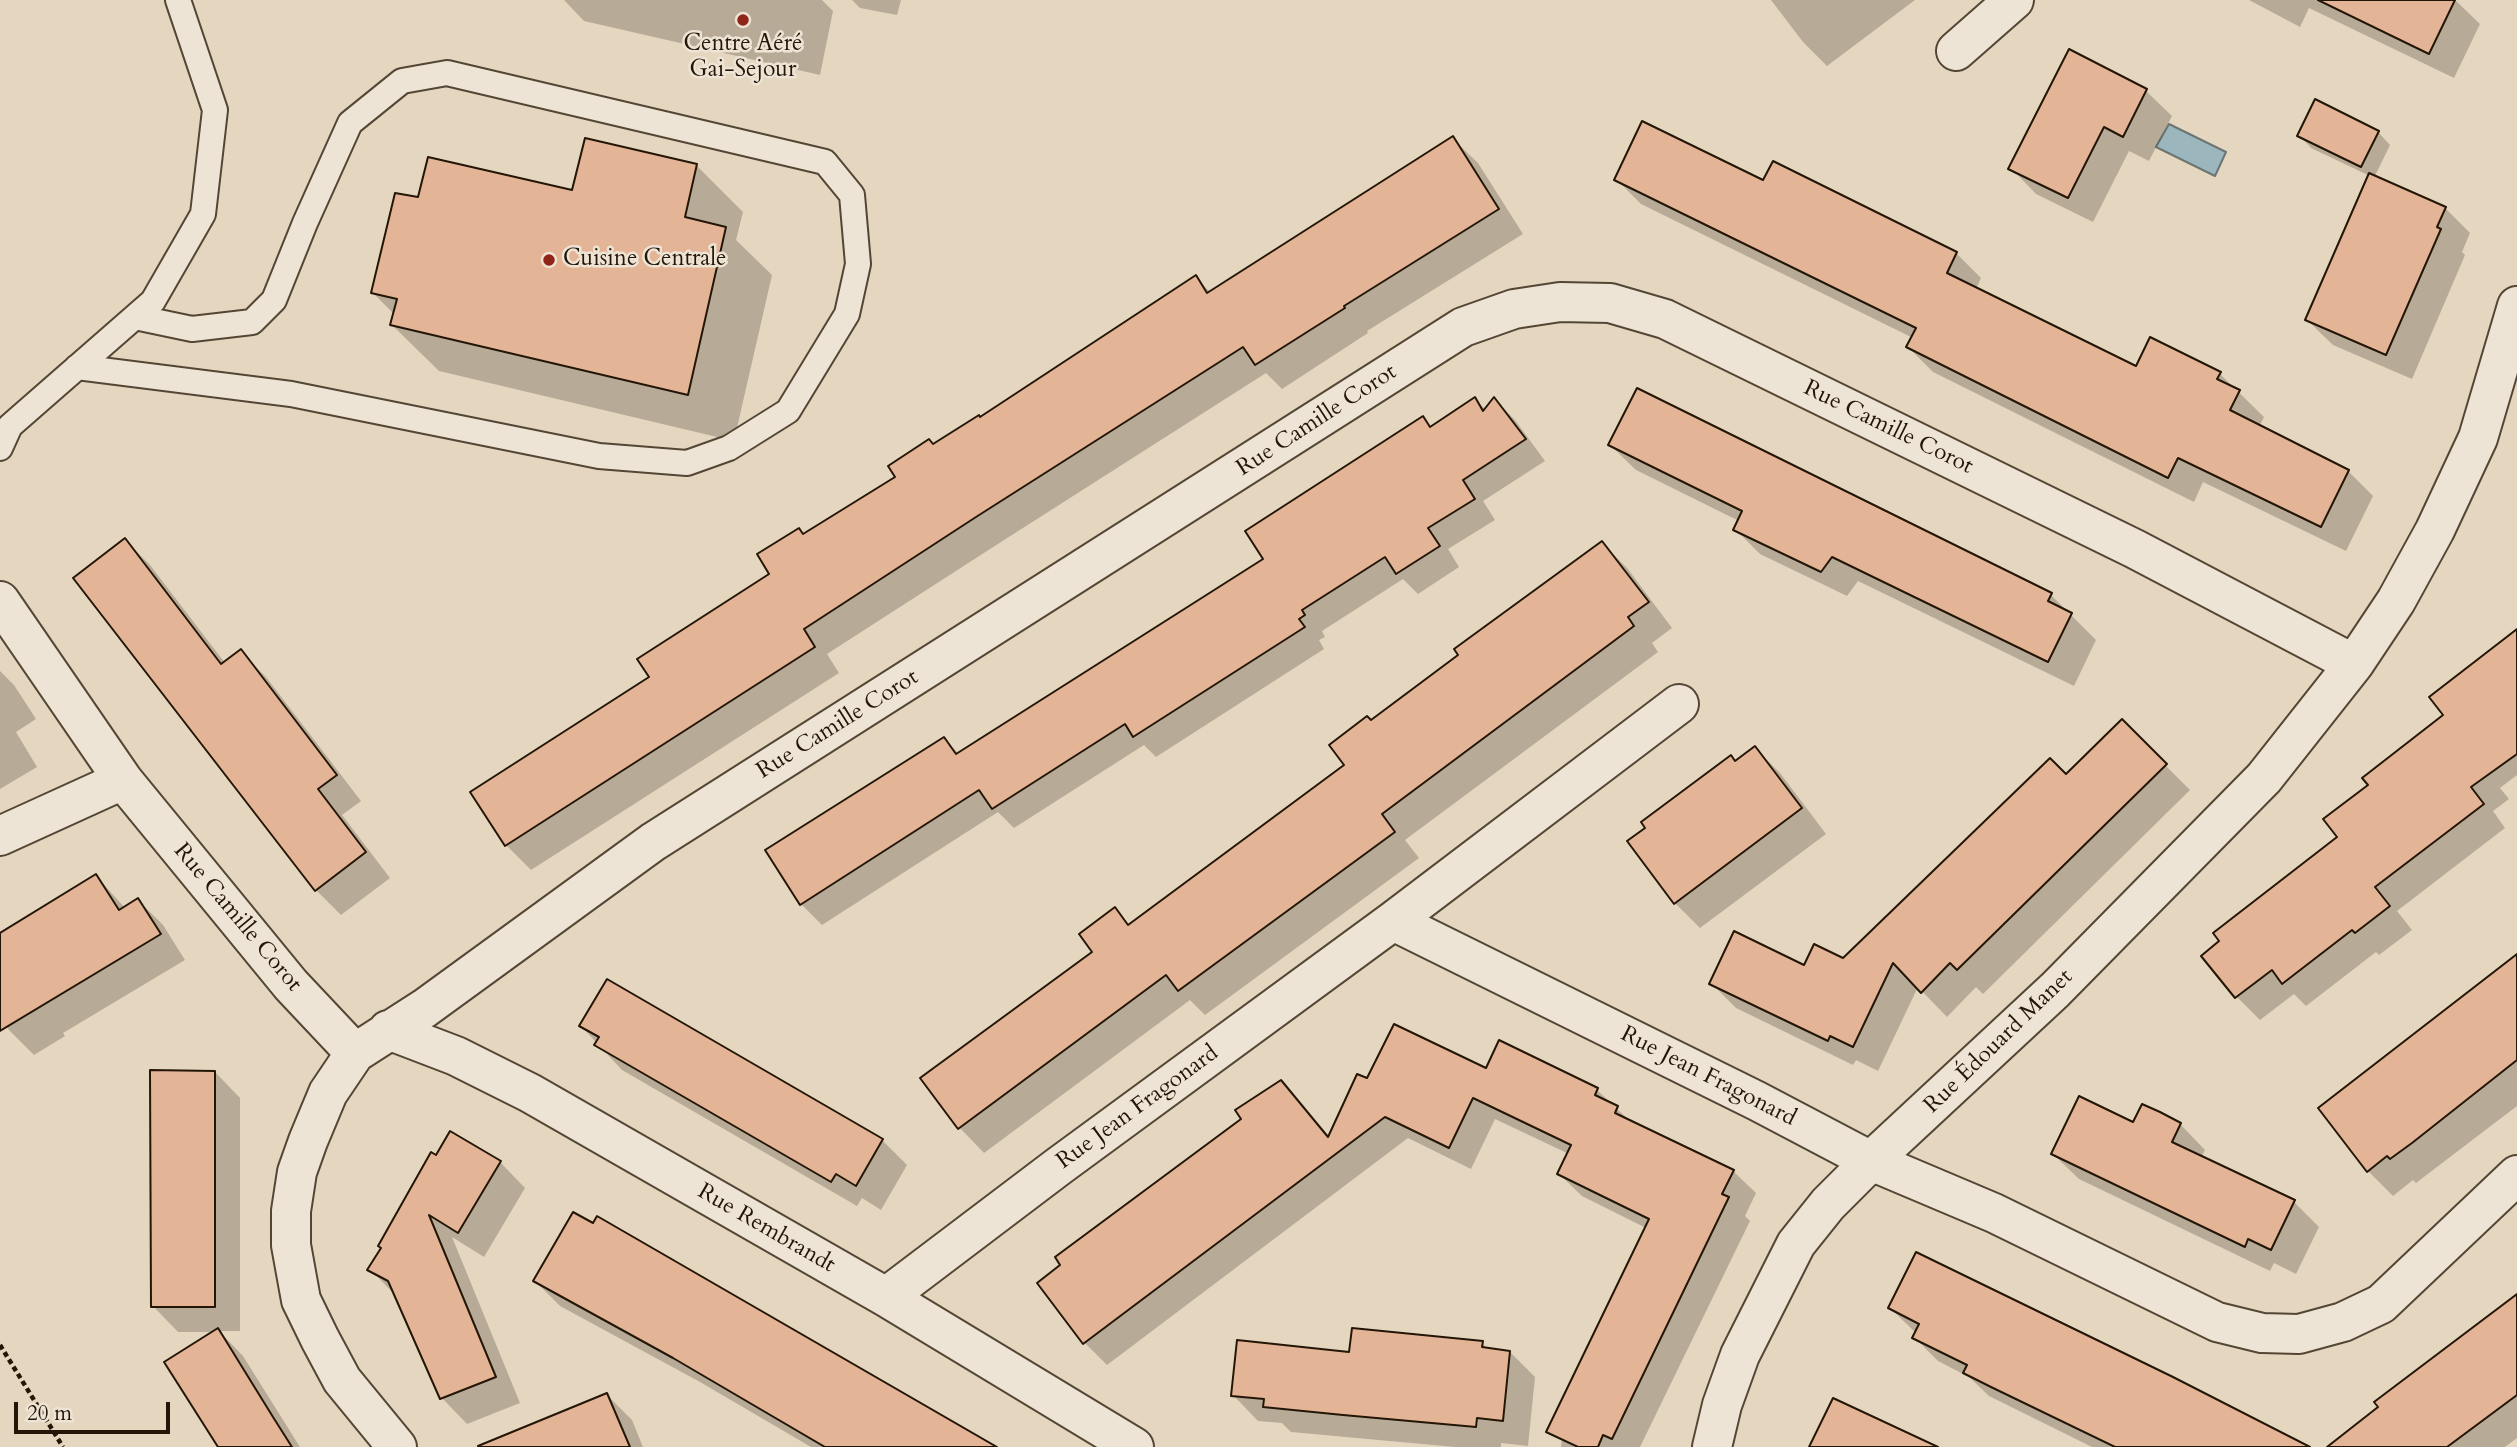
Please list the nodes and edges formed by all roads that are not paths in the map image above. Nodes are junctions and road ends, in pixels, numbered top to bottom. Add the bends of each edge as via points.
1 (178, 0) edge
2 (2014, 0) edge
3 (1956, 51) dead end
4 (2517, 306) edge
5 (135, 317) junction
6 (77, 367) junction
7 (0, 447) edge
8 (0, 601) edge
9 (2354, 664) junction
10 (1679, 704) dead end
11 (124, 780) junction
12 (0, 836) edge
13 (1394, 921) junction
14 (388, 1030) junction
15 (355, 1053) junction
16 (1871, 1161) junction
17 (2517, 1175) edge
18 (886, 1297) junction
19 (397, 1447) edge
20 (1134, 1447) edge
21 (1712, 1447) edge

1 - 5 lane via 215,110 203,214 153,301
2 - 3 street
4 - 9 street, Rue Édouard Manet via 2478,438 2435,530
5 - 6 lane
5 - 6 lane via 192,329 252,322 274,300 350,122 402,81 447,73 825,162 852,195 858,264 847,314 788,411 729,448 687,463 599,456 291,394
6 - 7 lane via 10,426
8 - 11 street, Rue Camille Corot
9 - 14 street, Rue Camille Corot via 2135,549 1665,319 1610,303 1560,302 1514,309 1463,327 653,842
9 - 16 street, Rue Édouard Manet via 2264,778 2055,990
10 - 13 street, Rue Jean Fragonard
11 - 12 street
11 - 15 street, Rue Camille Corot via 291,985
13 - 16 street, Rue Jean Fragonard
13 - 18 street, Rue Jean Fragonard
14 - 15 street, Rue Camille Corot
14 - 18 street, Rue Rembrandt via 456,1056 530,1093
15 - 19 street, Rue Camille Corot via 328,1093 304,1151 291,1211 291,1245 301,1300 320,1339 342,1380
16 - 17 street via 1994,1213 2217,1322 2262,1334 2299,1334 2343,1322 2381,1304
16 - 21 street via 1796,1244 1741,1355
18 - 20 street, Rue Rembrandt

